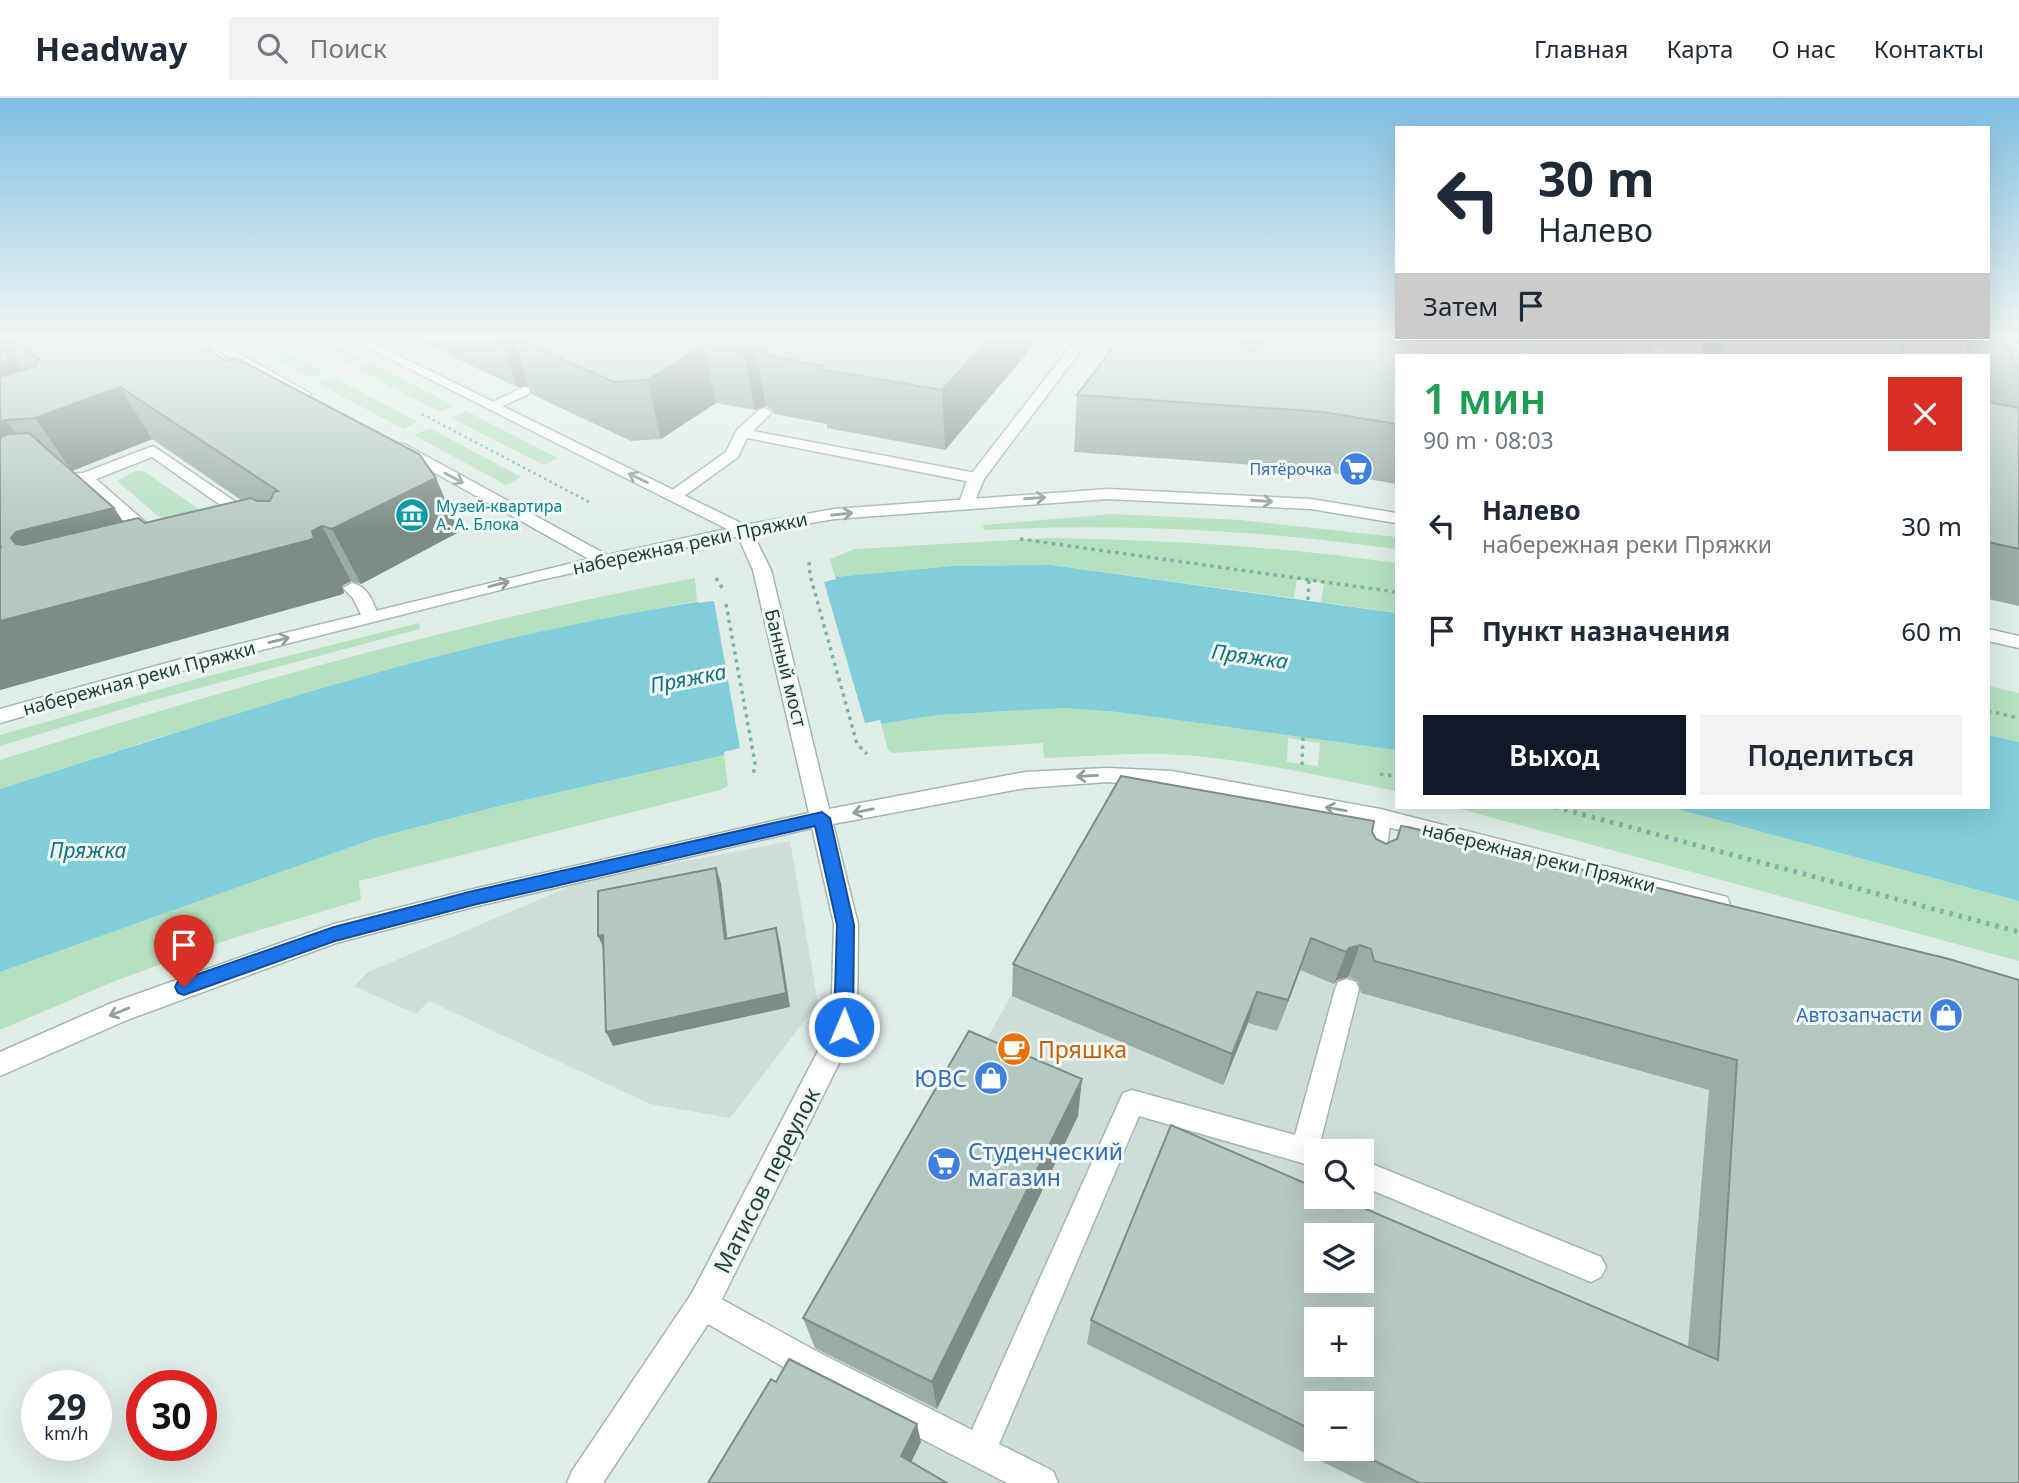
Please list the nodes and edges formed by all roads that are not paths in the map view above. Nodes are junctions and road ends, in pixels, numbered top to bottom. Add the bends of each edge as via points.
1 (484, 403) edge
2 (498, 403) edge
3 (1034, 403) edge
4 (491, 406) junction
5 (765, 412) edge
6 (742, 433) junction
7 (388, 441) edge
8 (85, 478) junction
9 (976, 478) junction
10 (31, 485) edge
11 (674, 496) junction
12 (967, 503) junction
13 (1395, 518) edge
14 (267, 530) edge
15 (743, 530) junction
16 (163, 546) edge
17 (603, 560) junction
18 (352, 588) dead end
19 (370, 617) junction
20 (1990, 635) edge
21 (2019, 642) edge
22 (0, 716) edge
23 (809, 766) joint
24 (1380, 817) junction
25 (822, 818) junction
26 (1374, 865) edge
27 (1741, 910) edge
28 (1347, 989) dead end
29 (0, 1064) edge
30 (1313, 1139) edge
31 (1304, 1150) edge
32 (1374, 1178) edge
33 (1591, 1267) dead end
34 (704, 1304) junction
35 (979, 1451) junction
36 (584, 1483) edge
37 (1041, 1483) edge

1 - 4 main road
2 - 4 main road
3 - 9 main road
11 -> 4 main road
5 - 6 main road
6 - 9 main road
6 - 11 main road via 733,454
7 -> 17 main road
8 - 10 main road
8 - 14 main road via 153,451
8 - 16 main road
9 - 12 main road
11 - 15 main road
12 -> 13 main road, набережная реки Пряжки via 1108,494 1173,495 1311,504
15 -> 12 main road, набережная реки Пряжки via 834,514
15 - 17 main road, набережная реки Пряжки
15 - 23 main road, Банный мост via 762,570
19 -> 17 main road, набережная реки Пряжки
18 - 19 main road via 361,595
22 -> 19 main road, набережная реки Пряжки
20 - 21 main road
23 - 25 main road, Матисов переулок
24 -> 25 main road, набережная реки Пряжки via 1172,779 1107,775 1026,780
24 - 26 main road
24 - 27 main road, набережная реки Пряжки
25 -> 29 main road, набережная реки Пряжки via 334,934 118,1012
25 - 34 main road, Матисов переулок via 845,925 844,1027
28 - 30 main road
31 - 35 main road via 1132,1102
32 - 33 main road
34 - 35 main road via 805,1362
34 - 36 main road, Матисов переулок
35 - 37 main road

